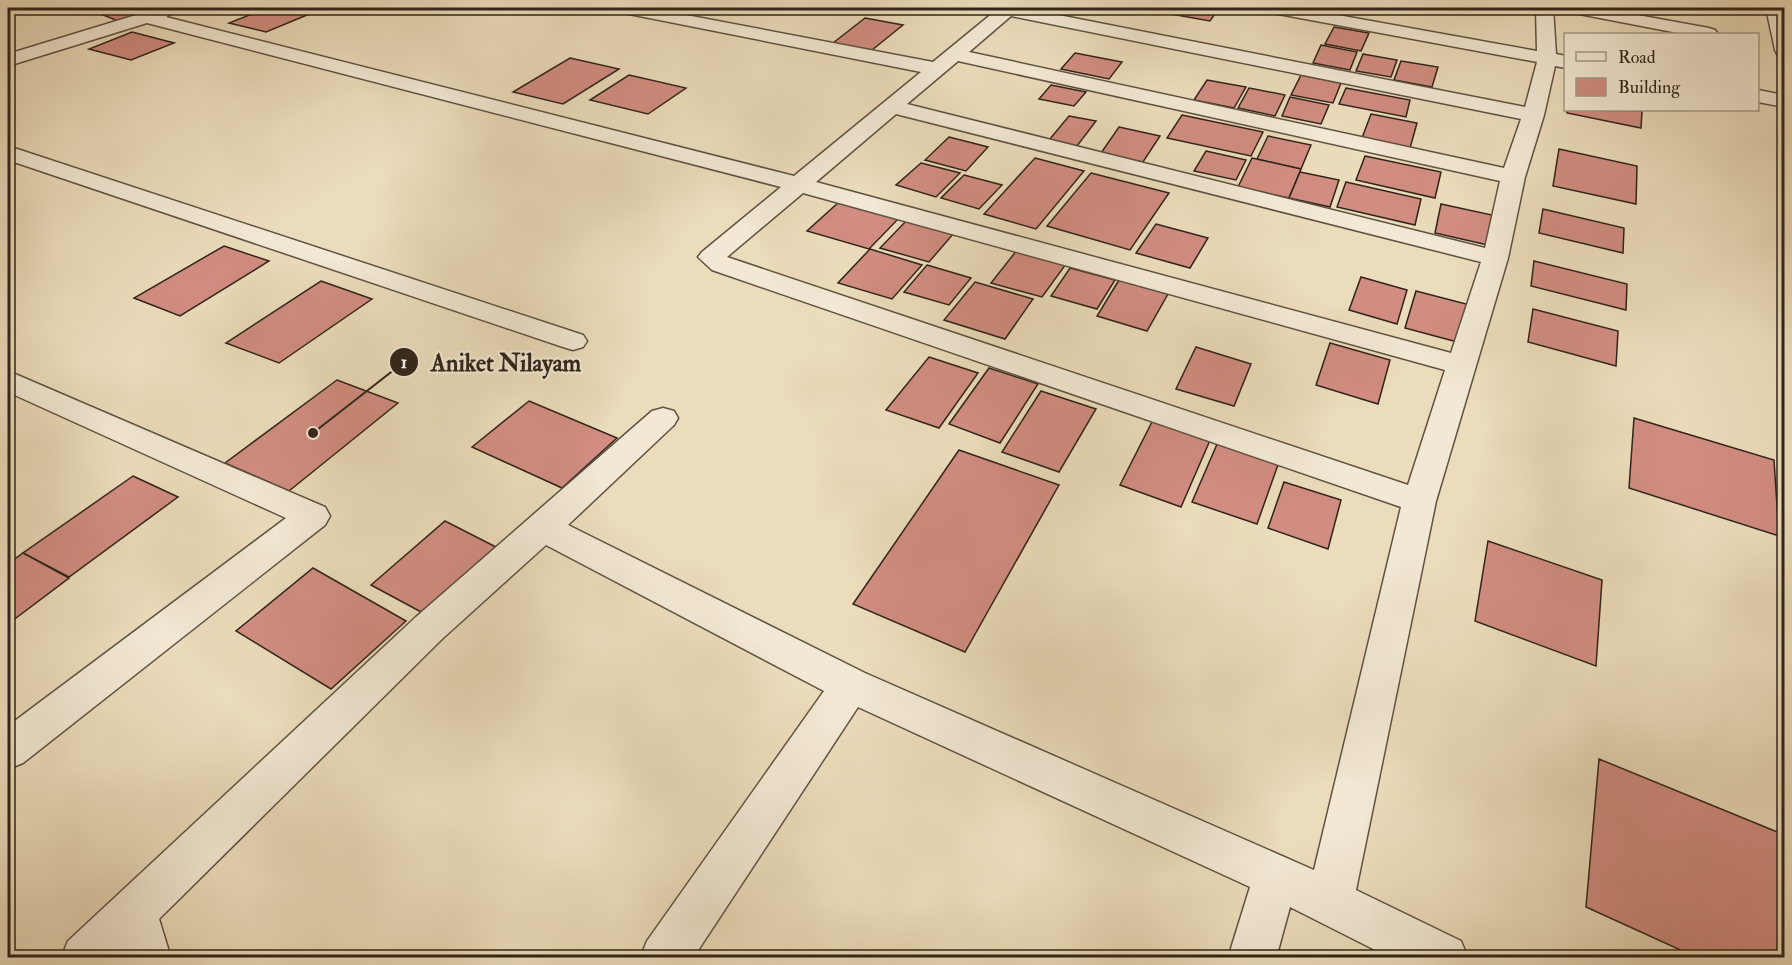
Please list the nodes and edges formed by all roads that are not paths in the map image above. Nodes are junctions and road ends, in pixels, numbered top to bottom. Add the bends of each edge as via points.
1 (177, 8) edge
2 (624, 8) edge
3 (1006, 8) edge
4 (1273, 8) edge
5 (1545, 8) edge
6 (1574, 8) edge
7 (1774, 8) edge
8 (1654, 15) edge
9 (145, 17) junction
10 (1706, 33) edge
11 (1778, 48) edge
12 (954, 54) junction
13 (8, 60) edge
14 (1556, 60) edge
15 (937, 69) junction
16 (1759, 96) edge
17 (1785, 101) edge
18 (891, 106) junction
19 (1533, 115) junction
20 (8, 153) edge
21 (1513, 177) junction
22 (798, 184) junction
23 (1496, 258) junction
24 (573, 341) dead end
25 (1463, 366) junction
26 (8, 381) edge
27 (663, 418) dead end
28 (1419, 501) junction
29 (543, 528) junction
30 (851, 685) junction
31 (8, 750) edge
32 (1276, 876) junction
33 (1330, 903) junction
34 (133, 912) junction
35 (85, 957) edge
36 (147, 957) edge
37 (664, 957) edge
38 (1252, 957) edge
39 (1444, 957) edge

1 - 9 street
2 - 15 street
3 - 12 street
3 - 19 street
4 - 14 street
5 - 14 street
6 - 8 street
7 - 11 street
8 - 10 street
9 - 13 street
9 - 22 street
12 - 15 street
12 - 21 street
14 - 19 street
15 - 18 street
16 - 17 street
18 - 22 street
18 - 23 street
19 - 21 street
20 - 24 street
21 - 23 street
22 - 25 street
22 - 28 street via 711,257 721,265
23 - 25 street
25 - 28 street
26 - 31 street via 313,516
27 - 29 street
28 - 33 street
29 - 30 street
29 - 34 street via 429,627
30 - 32 street
30 - 37 street
32 - 33 street
32 - 38 street
33 - 39 street
34 - 35 street
34 - 36 street

